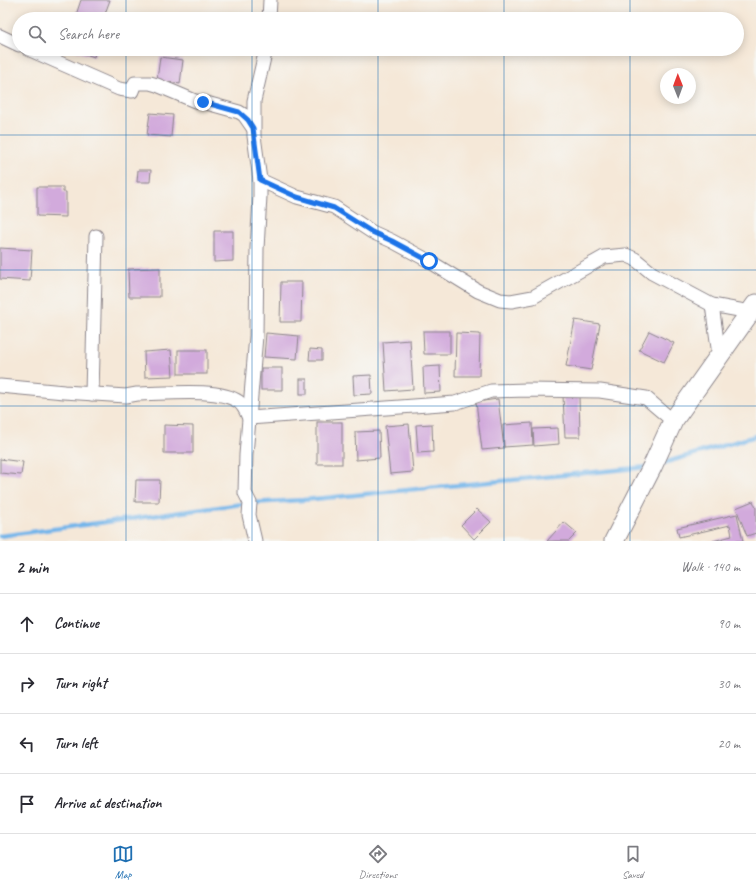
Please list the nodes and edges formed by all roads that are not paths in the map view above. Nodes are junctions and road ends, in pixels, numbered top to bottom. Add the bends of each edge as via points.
1 (270, 0) edge
2 (269, 12) edge
3 (0, 36) edge
4 (12, 42) edge
5 (44, 56) edge
6 (264, 56) edge
7 (253, 128) junction
8 (260, 180) junction
9 (96, 236) dead end
10 (712, 305) junction
11 (753, 308) edge
12 (719, 355) junction
13 (0, 386) edge
14 (92, 394) junction
15 (249, 418) junction
16 (673, 421) junction
17 (255, 541) edge
18 (614, 541) edge

1 - 2 street
3 - 4 street
5 - 7 street via 119,89 132,91 135,83 150,83 195,101 239,112
6 - 7 street via 254,101
7 - 8 street
8 - 10 street via 297,197 334,208 478,291 500,300 511,302 533,297 604,257 626,255
8 - 15 street via 256,336
9 - 14 street
10 - 11 street
10 - 12 street
11 - 12 main road
12 - 16 main road
13 - 14 street
14 - 15 street via 126,396 211,393 238,401
15 - 16 street via 455,403 491,391 526,390 600,391 646,398
15 - 17 street via 246,493 250,503 249,515
16 - 18 main road

